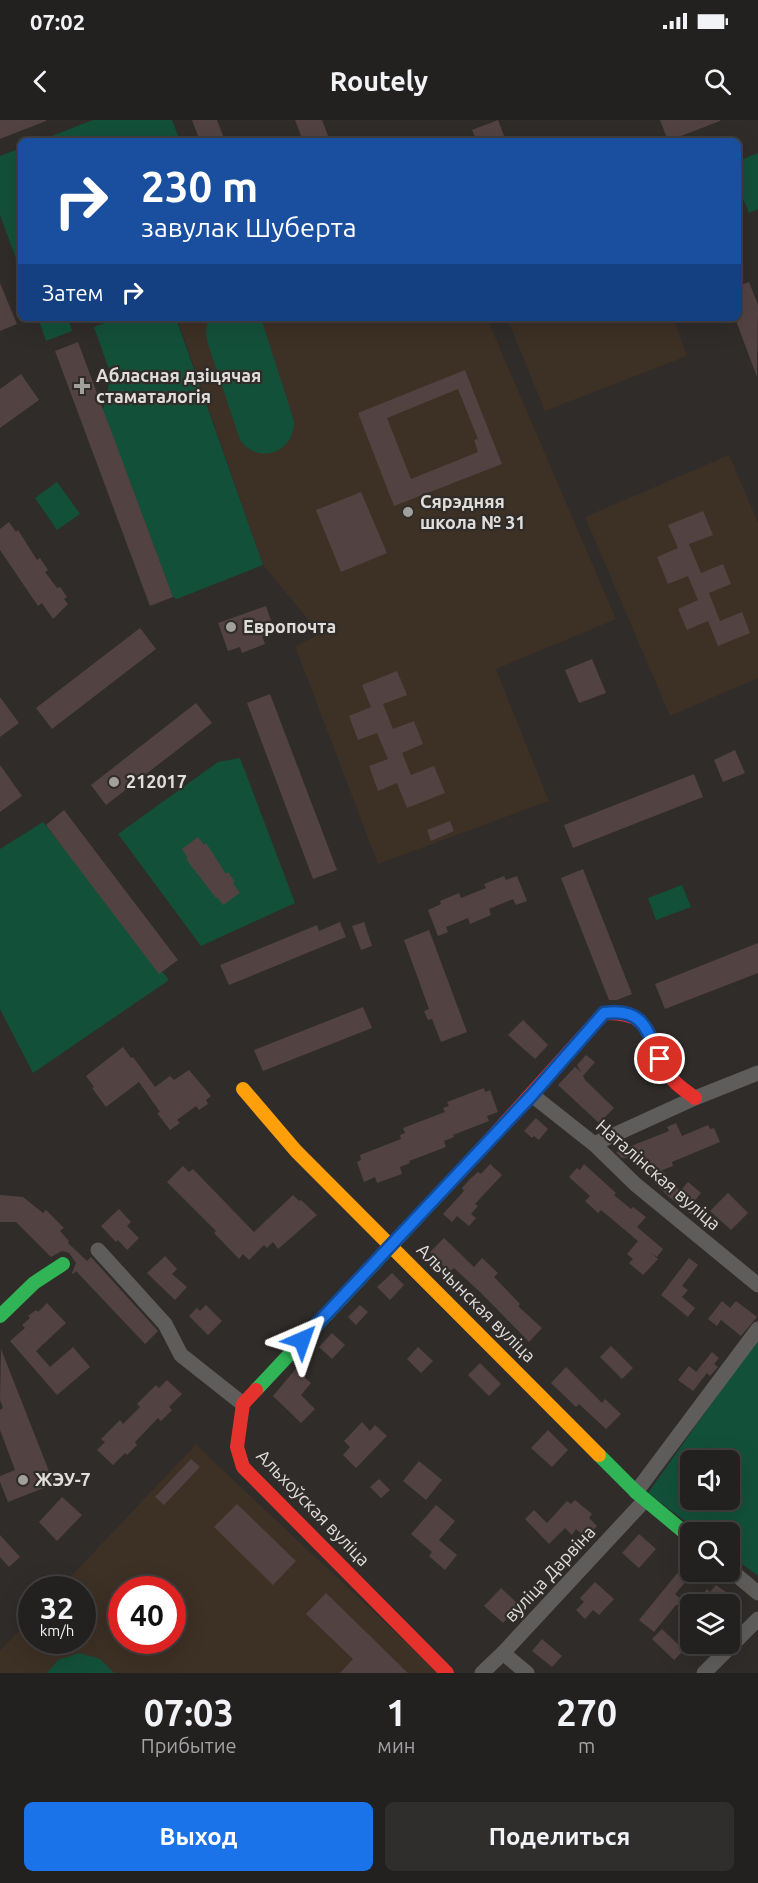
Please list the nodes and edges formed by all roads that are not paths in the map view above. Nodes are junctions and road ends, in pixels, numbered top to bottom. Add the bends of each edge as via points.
1 (758, 1073) edge
2 (243, 1089) dead end
3 (532, 1095) junction
4 (695, 1098) junction
5 (594, 1144) junction
6 (391, 1245) junction
7 (98, 1250) dead end
8 (63, 1264) dead end
9 (758, 1285) edge
10 (0, 1316) edge
11 (758, 1329) edge
12 (243, 1404) junction
13 (640, 1496) junction
14 (680, 1529) edge
15 (740, 1578) edge
16 (758, 1593) edge
17 (758, 1618) edge
18 (503, 1653) junction
19 (447, 1673) edge
20 (482, 1673) edge
21 (527, 1673) edge
22 (704, 1673) edge

1 - 4 street
2 - 6 street, Альчынская вуліца via 297,1151
3 - 4 street via 604,1013 620,1011 638,1017 667,1074
3 - 5 street, Наталінская вуліца
3 - 6 street
4 - 5 street
5 - 9 street, Наталінская вуліца via 635,1184
6 - 12 street
6 - 13 street, Альчынская вуліца
7 - 12 street via 165,1324 181,1355
8 - 10 street via 34,1283
11 - 13 street, вуліца Дарвіна
12 - 19 street, Альхоўская вуліца via 237,1448 243,1467
13 - 14 street, Альчынская вуліца
13 - 18 street, вуліца Дарвіна
15 - 16 street
17 - 22 street
18 - 20 street, вуліца Дарвіна
18 - 21 street

